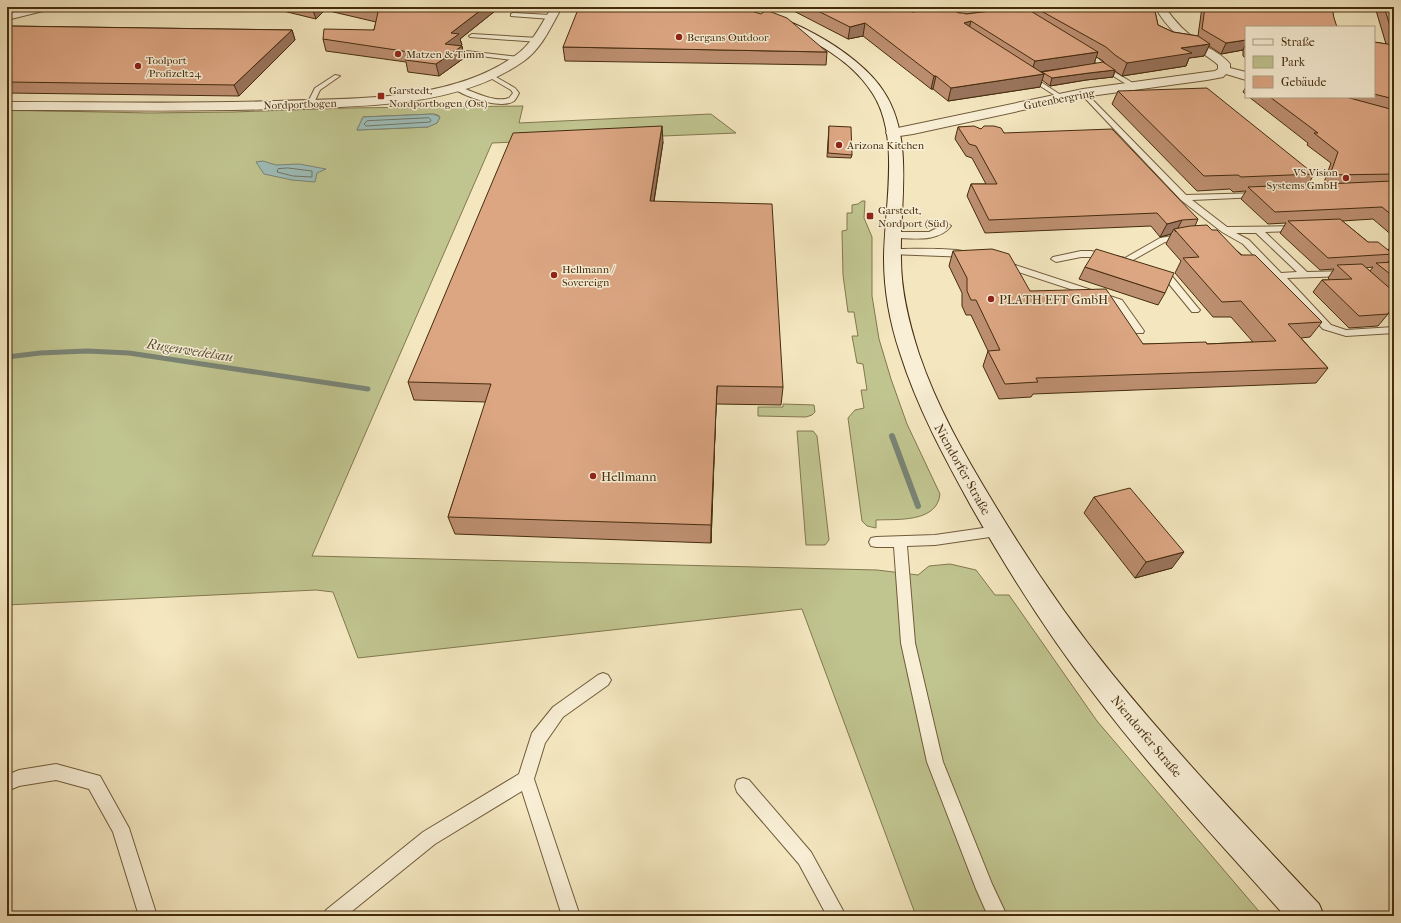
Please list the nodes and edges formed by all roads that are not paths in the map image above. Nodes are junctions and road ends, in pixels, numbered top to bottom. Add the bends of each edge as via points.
1 (47, 7) edge
2 (734, 7) edge
3 (1160, 7) edge
4 (554, 12) edge
5 (513, 15) dead end
6 (7, 17) edge
7 (472, 36) edge
8 (539, 40) junction
9 (1073, 47) edge
10 (466, 53) dead end
11 (519, 59) junction
12 (1224, 70) junction
13 (1024, 73) edge
14 (489, 75) junction
15 (1044, 75) edge
16 (337, 76) dead end
17 (1245, 76) edge
18 (1030, 77) junction
19 (1133, 86) junction
20 (455, 87) junction
21 (1083, 93) junction
22 (1061, 98) junction
23 (310, 104) junction
24 (7, 106) edge
25 (894, 132) junction
26 (1268, 195) edge
27 (1184, 198) junction
28 (947, 226) dead end
29 (1306, 228) edge
30 (1225, 230) junction
31 (1258, 230) junction
32 (893, 235) junction
33 (1198, 236) edge
34 (1212, 236) edge
35 (893, 252) junction
36 (975, 256) edge
37 (1056, 259) dead end
38 (1126, 261) junction
39 (996, 262) edge
40 (1355, 272) edge
41 (1305, 275) junction
42 (1279, 276) junction
43 (1195, 310) dead end
44 (1394, 330) edge
45 (1139, 331) dead end
46 (997, 531) junction
47 (900, 541) junction
48 (876, 542) dead end
49 (603, 680) dead end
50 (526, 779) junction
51 (7, 783) edge
52 (743, 786) dead end
53 (148, 916) edge
54 (332, 916) edge
55 (571, 916) edge
56 (837, 916) edge
57 (998, 916) edge
58 (1307, 916) edge

1 - 6 street
2 - 25 street, Niendorfer Straße via 798,30 842,55 864,73 876,88 890,114
3 - 12 street via 1180,33 1221,61
4 - 5 lane
4 - 8 street, Nordportbogen
7 - 8 lane
8 - 11 street, Nordportbogen
9 - 19 lane via 1099,62 1099,67
10 - 11 lane
11 - 14 street, Nordportbogen
12 - 17 street
12 - 19 street, Gutenbergring via 1219,74
13 - 18 lane
14 - 20 street, Nordportbogen
14 - 20 lane via 513,89 515,97 509,100 490,101
15 - 18 lane
16 - 23 lane via 317,89
18 - 22 lane
19 - 21 street, Gutenbergring
20 - 23 street, Nordportbogen via 402,97
21 - 22 street, Gutenbergring
21 - 27 lane
22 - 25 street, Gutenbergring
23 - 24 street, Nordportbogen
25 - 32 street, Niendorfer Straße via 896,170
26 - 27 lane
27 - 30 lane
28 - 32 lane via 943,232 933,234
29 - 31 lane
30 - 31 lane
30 - 34 lane
30 - 42 lane via 1246,242
31 - 41 lane
32 - 35 street, Niendorfer Straße
33 - 38 lane via 1163,240
35 - 36 lane via 941,252
35 - 46 street, Niendorfer Straße via 893,277 898,310 918,378 935,418
37 - 38 lane via 1091,254
38 - 43 lane via 1168,277
39 - 45 lane via 1119,302
40 - 41 lane
41 - 42 lane
42 - 44 lane via 1327,327 1346,333
46 - 47 lane via 935,540
46 - 58 street, Niendorfer Straße via 1076,648 1122,708
47 - 48 lane
47 - 57 lane via 908,643 935,762
49 - 50 lane via 558,712 538,739
50 - 54 lane via 429,838
50 - 55 lane
51 - 53 lane via 19,778 56,772 94,782 120,828
52 - 56 lane via 805,858

